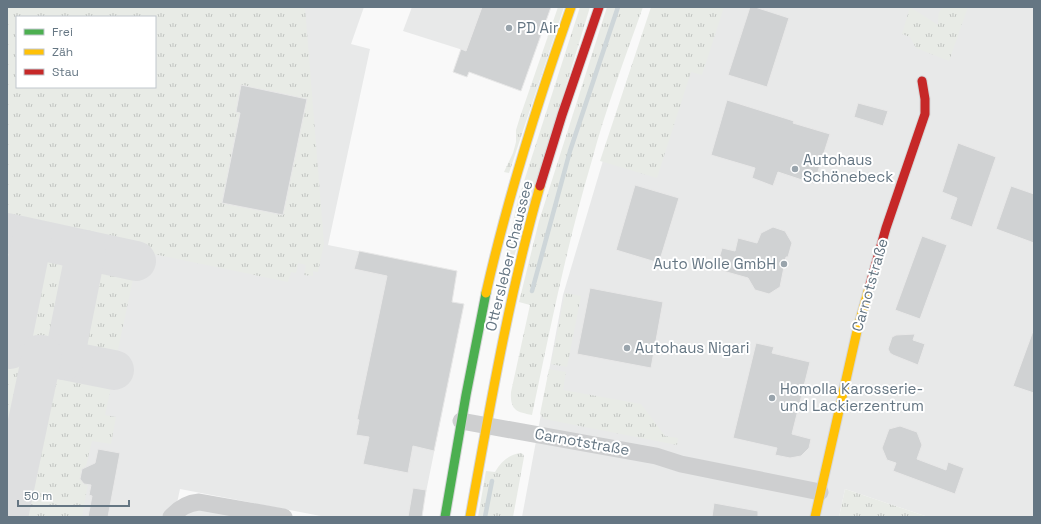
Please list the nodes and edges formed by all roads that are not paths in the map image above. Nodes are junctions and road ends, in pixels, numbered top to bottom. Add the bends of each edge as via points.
1 (571, 7) edge
2 (599, 7) edge
3 (922, 81) dead end
4 (461, 421) junction
5 (487, 425) junction
6 (820, 492) junction
7 (171, 517) edge
8 (284, 517) edge
9 (445, 517) edge
10 (470, 517) edge
11 (815, 517) edge

1 - 4 main road, Ottersleber Chaussee via 544,83 510,195 488,283
2 - 5 main road, Ottersleber Chaussee via 557,129 530,224 504,334
3 - 6 main road, Carnotstraße via 925,114 886,228 857,331
4 - 5 street, Carnotstraße
4 - 9 main road, Ottersleber Chaussee
5 - 6 street, Carnotstraße via 656,456 681,464
5 - 10 main road, Ottersleber Chaussee
6 - 11 main road, Carnotstraße
7 - 8 street via 184,506 199,502

